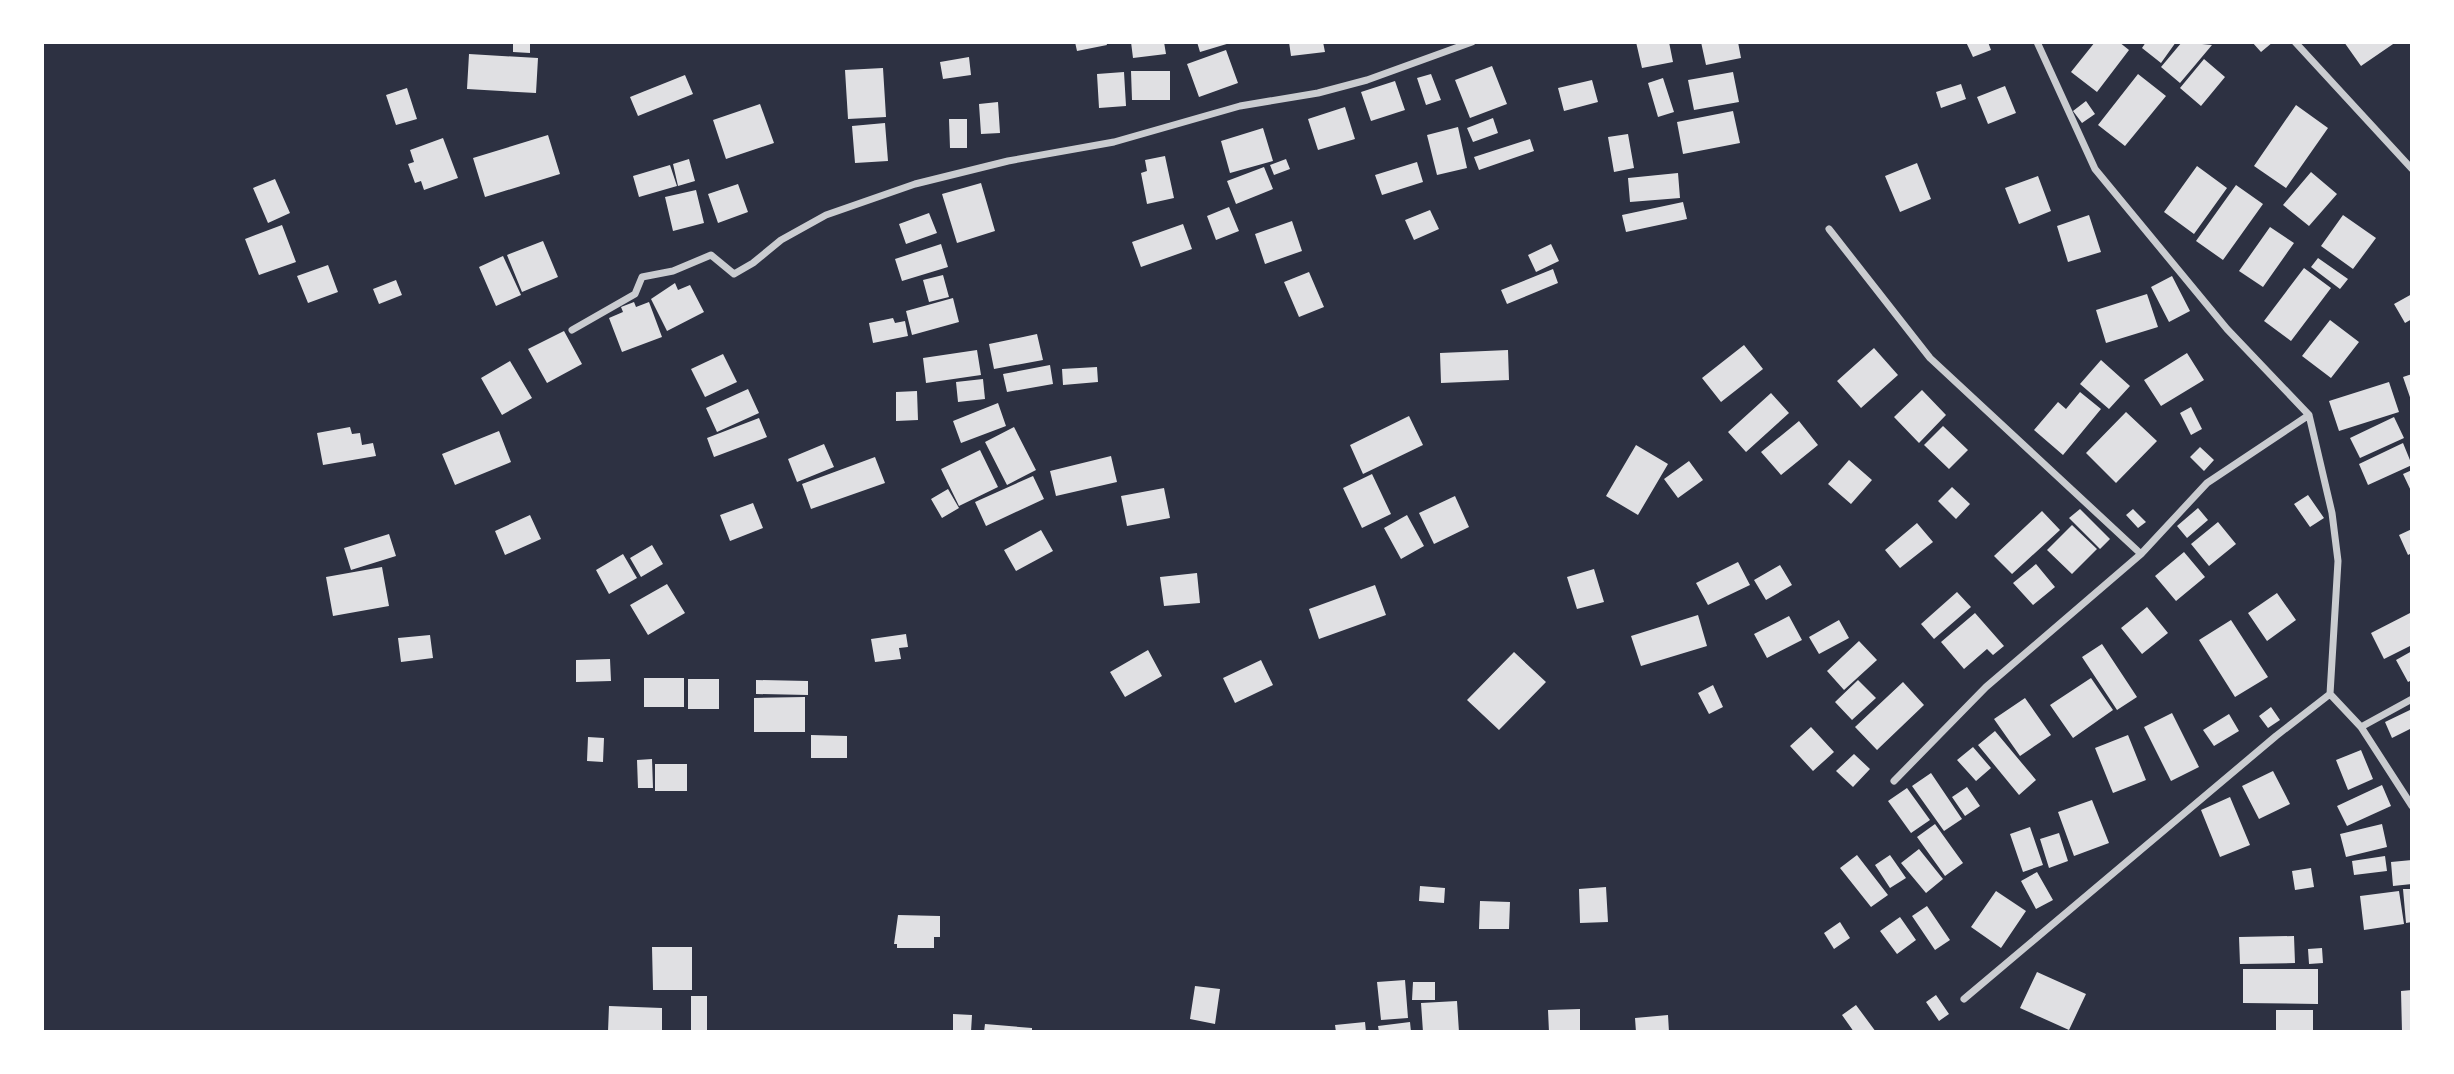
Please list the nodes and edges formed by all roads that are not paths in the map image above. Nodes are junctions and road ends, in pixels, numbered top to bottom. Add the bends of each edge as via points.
1 (1472, 42) edge
2 (2037, 42) edge
3 (2295, 42) edge
4 (2412, 169) edge
5 (1829, 229) dead end
6 (572, 330) dead end
7 (2309, 415) junction
8 (2141, 554) junction
9 (2330, 694) junction
10 (2412, 699) edge
11 (2361, 727) junction
12 (1894, 781) dead end
13 (2412, 806) edge
14 (1964, 999) dead end

1 - 6 street via 1318,93 1228,108 1114,142 968,170 902,188 803,226 734,274 711,255 673,271 642,277 635,294
2 - 7 street via 2095,169 2227,329
3 - 4 street
5 - 8 street via 1930,358
7 - 8 street via 2207,483
7 - 9 street via 2339,561
8 - 12 street via 1986,687
9 - 11 street
9 - 14 street
10 - 11 street
11 - 13 street

